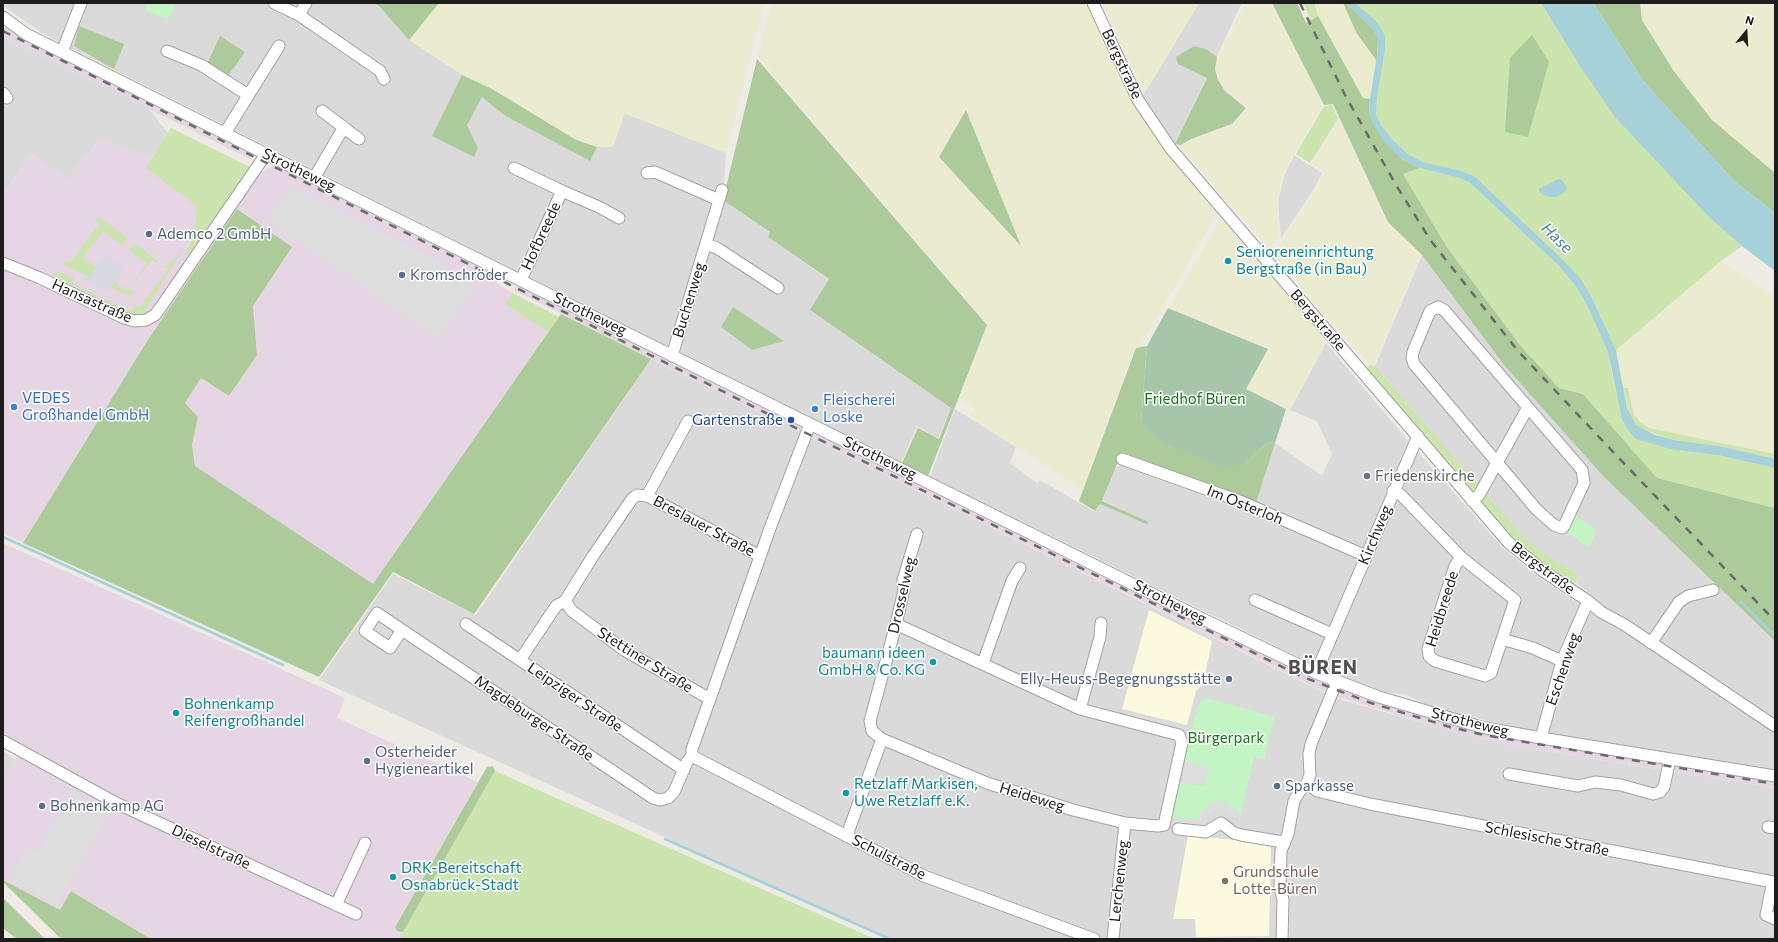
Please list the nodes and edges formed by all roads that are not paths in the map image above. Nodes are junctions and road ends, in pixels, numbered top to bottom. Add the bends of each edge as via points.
1 (81, 3) edge
2 (274, 3) edge
3 (306, 3) edge
4 (1093, 3) edge
5 (299, 15) junction
6 (3, 17) edge
7 (279, 46) dead end
8 (167, 51) dead end
9 (62, 52) junction
10 (384, 79) dead end
11 (248, 95) junction
12 (322, 111) dead end
13 (344, 127) junction
14 (225, 133) junction
15 (360, 139) dead end
16 (266, 154) junction
17 (514, 168) dead end
18 (647, 173) dead end
19 (314, 178) junction
20 (562, 192) junction
21 (619, 218) dead end
22 (706, 244) junction
23 (3, 263) edge
24 (521, 280) junction
25 (778, 288) dead end
26 (672, 356) junction
27 (1527, 409) junction
28 (688, 421) dead end
29 (810, 424) junction
30 (1418, 436) junction
31 (1122, 459) dead end
32 (1497, 462) junction
33 (1393, 491) junction
34 (647, 496) junction
35 (1472, 501) junction
36 (917, 534) dead end
37 (760, 556) junction
38 (1366, 556) junction
39 (1461, 556) junction
40 (1020, 568) dead end
41 (1713, 590) dead end
42 (1255, 600) dead end
43 (565, 601) junction
44 (1588, 601) junction
45 (466, 624) dead end
46 (896, 624) junction
47 (1101, 624) dead end
48 (402, 630) dead end
49 (1332, 634) junction
50 (1502, 638) junction
51 (1651, 643) junction
52 (520, 660) junction
53 (1562, 662) junction
54 (983, 663) junction
55 (1316, 673) junction
56 (1337, 681) junction
57 (710, 699) junction
58 (1080, 708) junction
59 (1775, 726) edge
60 (1541, 738) junction
61 (882, 739) junction
62 (3, 741) edge
63 (692, 756) junction
64 (1670, 759) junction
65 (684, 770) junction
66 (1508, 774) dead end
67 (1775, 776) edge
68 (1307, 783) junction
69 (1125, 823) junction
70 (1178, 829) dead end
71 (847, 835) junction
72 (1283, 842) junction
73 (365, 843) dead end
74 (1774, 882) edge
75 (1773, 896) edge
76 (336, 905) junction
77 (356, 914) dead end
78 (1775, 919) edge
79 (1094, 939) edge
80 (1113, 939) edge
81 (1282, 939) edge

1 - 9 street
2 - 5 street
3 - 5 street
4 - 30 street, Bergstraße via 1138,100 1171,148
5 - 10 street via 380,71
6 - 9 street, Strotheweg via 18,29
7 - 11 street
8 - 11 street via 201,65
9 - 14 street, Strotheweg
11 - 14 street
12 - 13 street
13 - 15 street
13 - 19 street
14 - 16 street, Strotheweg
16 - 19 street, Strotheweg
16 - 23 street, Hansastraße via 161,307 155,315 146,320 124,318
17 - 20 street, Hofbreede
18 - 22 street, Buchenweg via 655,172 721,195
19 - 24 street, Strotheweg
20 - 21 street, Hofbreede
20 - 24 street, Hofbreede
22 - 25 street, Buchenweg via 717,248
22 - 26 street, Buchenweg
24 - 26 street, Strotheweg
26 - 29 street, Strotheweg
27 - 32 street
27 - 32 street via 1582,470 1584,476 1584,483 1564,526 1562,528 1554,525 1544,517
27 - 32 street via 1444,310 1438,307 1430,311 1412,358 1414,364
28 - 34 street
29 - 37 street
29 - 55 street, Strotheweg
30 - 33 street, Kirchweg
30 - 35 street, Bergstraße
31 - 38 street, Im Osterloh via 1242,502
32 - 35 street via 1479,495
33 - 38 street, Kirchweg
33 - 39 street, Heidbreede via 1402,495
34 - 37 street, Breslauer Straße
34 - 43 street via 637,495 632,499
35 - 44 street, Bergstraße via 1524,557
36 - 46 street, Drosselweg via 903,580 904,590
37 - 57 street
38 - 49 street, Kirchweg
39 - 50 street, Heidbreede via 1515,600
39 - 50 street, Heidbreede via 1455,566 1428,649 1429,656 1435,661 1485,676 1491,673
40 - 54 street via 1012,580
41 - 51 street via 1688,596 1679,602
42 - 49 street
43 - 52 street via 556,606
43 - 57 street, Stettiner Straße via 572,611 624,650
44 - 51 street, Bergstraße via 1600,612 1622,623
44 - 53 street, Eschenweg
45 - 52 street, Leipziger Straße
46 - 54 street
46 - 61 street, Drosselweg via 870,721 872,731
47 - 58 street via 1100,637
48 - 65 street, Magdeburger Straße via 653,798 668,798 674,792
49 - 55 street, Kirchweg
50 - 53 street via 1533,648
51 - 59 street, Bergstraße
52 - 65 street, Leipziger Straße
53 - 60 street, Eschenweg
54 - 58 street
55 - 56 street, Strotheweg
56 - 60 street, Strotheweg via 1432,714 1481,727
56 - 68 street via 1311,744 1310,775
57 - 63 street via 692,749
58 - 69 street, Heideweg via 1175,733 1182,738 1164,825
60 - 64 street, Strotheweg
61 - 69 street, Heideweg via 987,783
61 - 71 street
62 - 76 street, Dieselstraße via 116,803
63 - 65 street
63 - 71 street, Schulstraße
64 - 66 street via 1664,788 1653,794 1621,785 1594,782 1578,786
64 - 67 street, Strotheweg
68 - 72 street via 1294,801 1288,834
68 - 74 street, Schlesische Straße via 1317,791 1370,804
69 - 80 street, Lerchenweg
70 - 72 street via 1206,832 1221,823 1241,836
71 - 79 street, Schulstraße via 924,876
72 - 81 street via 1280,887 1283,900
73 - 76 street
74 - 75 street, Schlesische Straße
75 - 78 street, Schlesische Straße via 1766,916
76 - 77 street, Dieselstraße

